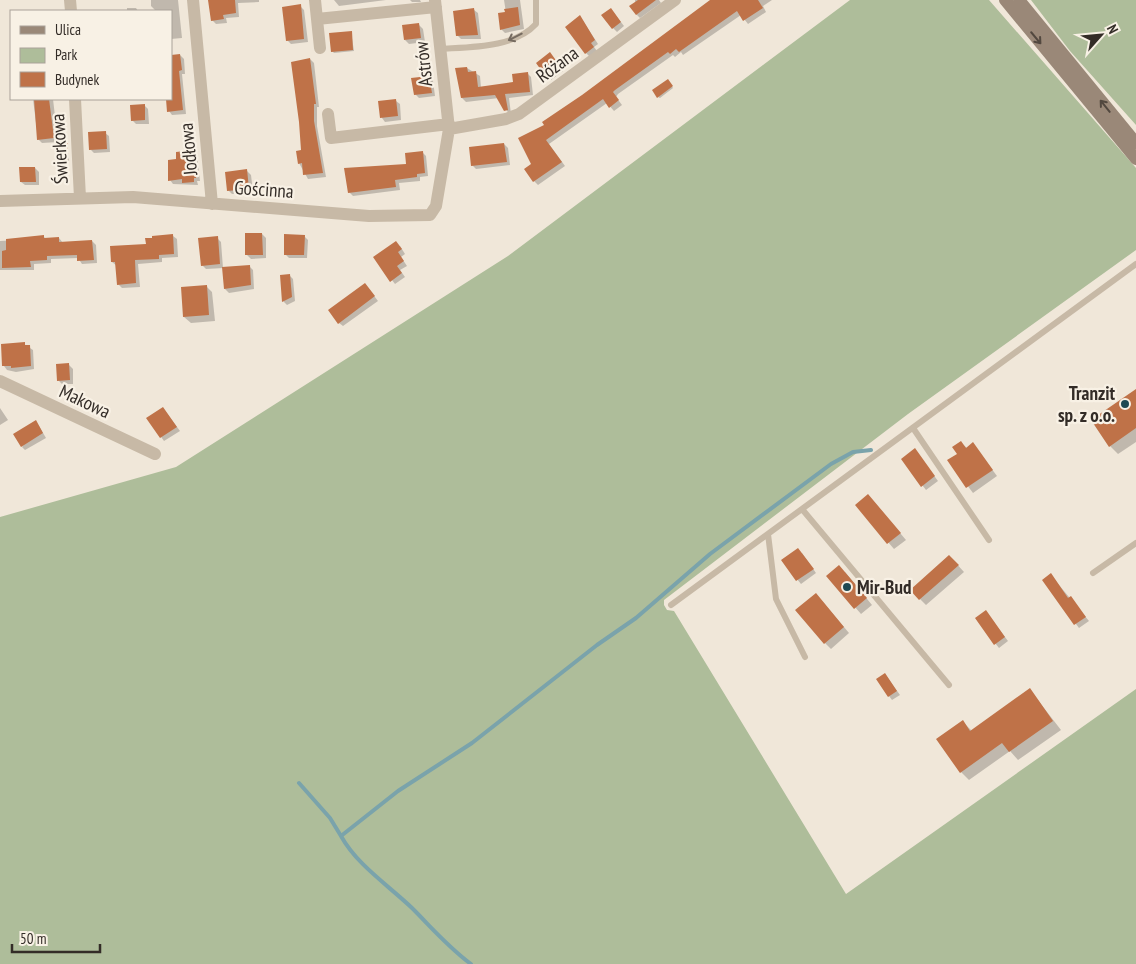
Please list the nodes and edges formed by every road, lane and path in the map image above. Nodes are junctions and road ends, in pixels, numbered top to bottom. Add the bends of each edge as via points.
1 (194, 0) edge
2 (315, 0) edge
3 (536, 0) edge
4 (675, 0) edge
5 (1005, 0) edge
6 (1018, 0) edge
7 (436, 4) edge
8 (317, 19) junction
9 (320, 48) dead end
10 (440, 49) junction
11 (75, 100) edge
12 (328, 114) dead end
13 (449, 126) junction
14 (1136, 143) edge
15 (1136, 159) edge
16 (80, 198) junction
17 (0, 201) edge
18 (212, 204) junction
19 (1136, 264) edge
20 (0, 381) edge
21 (913, 428) junction
22 (155, 454) dead end
23 (802, 509) junction
24 (768, 534) junction
25 (989, 540) dead end
26 (1136, 543) edge
27 (1093, 573) dead end
28 (671, 605) dead end
29 (805, 656) dead end
30 (949, 685) dead end

1 - 18 street, Jodłowa
2 - 8 street
3 -> 10 lane via 536,24 511,39 499,44
4 - 13 street, Różana via 519,114 506,119
5 -> 15 street
14 -> 6 street
7 - 8 street
7 - 10 street, Astrów
8 - 9 street
10 - 13 street, Astrów
11 - 16 street, Świerkowa
12 - 13 street, Różana via 331,138
13 - 18 street, Gościnna via 436,206 430,215 369,216
16 - 17 street, Gościnna
16 - 18 street, Gościnna via 142,197
19 - 21 lane
20 - 22 street, Makowa
21 - 23 lane
21 - 25 lane
23 - 24 lane
23 - 30 lane
24 - 28 lane
24 - 29 lane via 776,599
26 - 27 lane

